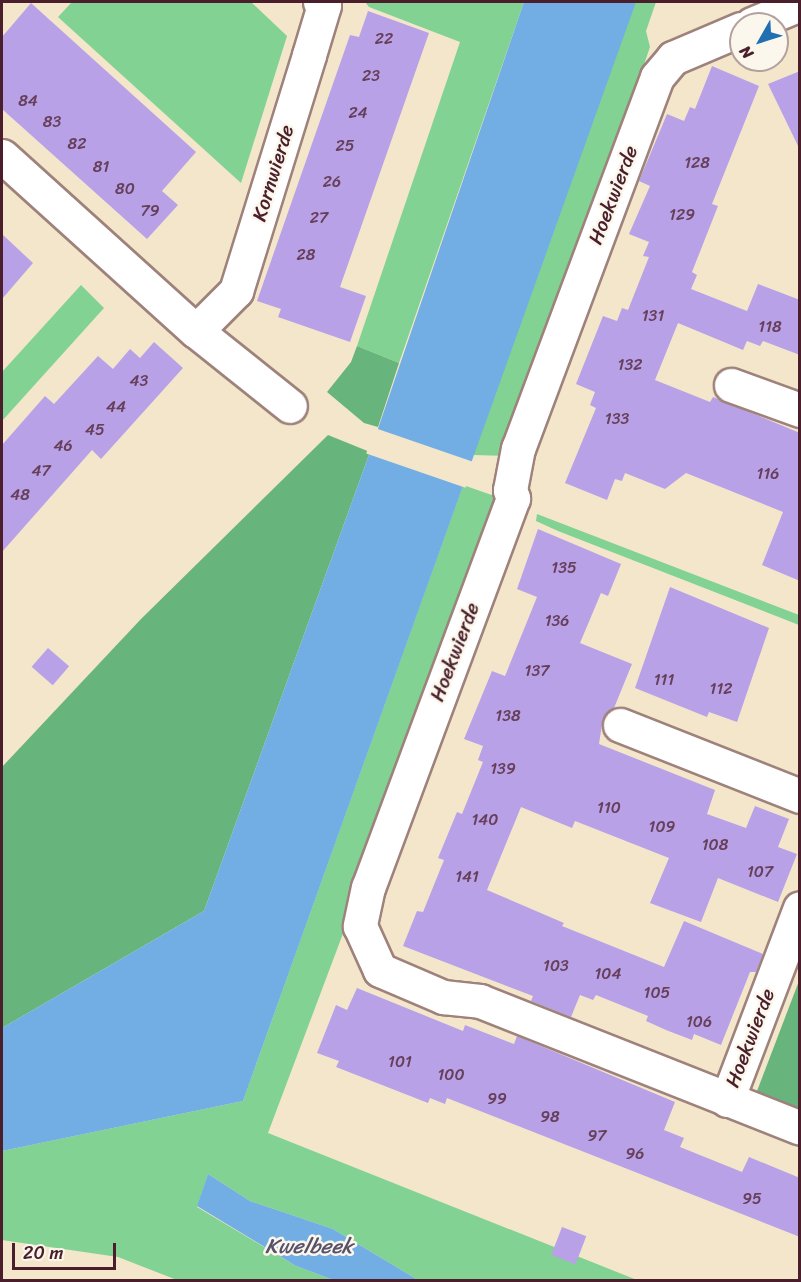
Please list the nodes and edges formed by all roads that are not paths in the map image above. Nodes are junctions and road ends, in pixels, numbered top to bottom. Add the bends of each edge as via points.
1 (320, 2) edge
2 (800, 4) edge
3 (781, 12) edge
4 (729, 34) edge
5 (2, 156) edge
6 (195, 331) junction
7 (731, 385) dead end
8 (290, 406) dead end
9 (800, 410) edge
10 (620, 725) dead end
11 (800, 795) edge
12 (800, 908) edge
13 (727, 1100) junction
14 (800, 1128) edge

1 - 6 street, Kornwierde via 324,5 236,291
2 - 3 street
4 - 13 street, Hoekwierde via 673,58 657,77 518,448 510,490 513,498 368,887 360,926 380,970 443,997 480,1001
5 - 6 street
6 - 8 street
7 - 9 street
10 - 11 street
12 - 13 street, Hoekwierde
13 - 14 street, Hoekwierde

